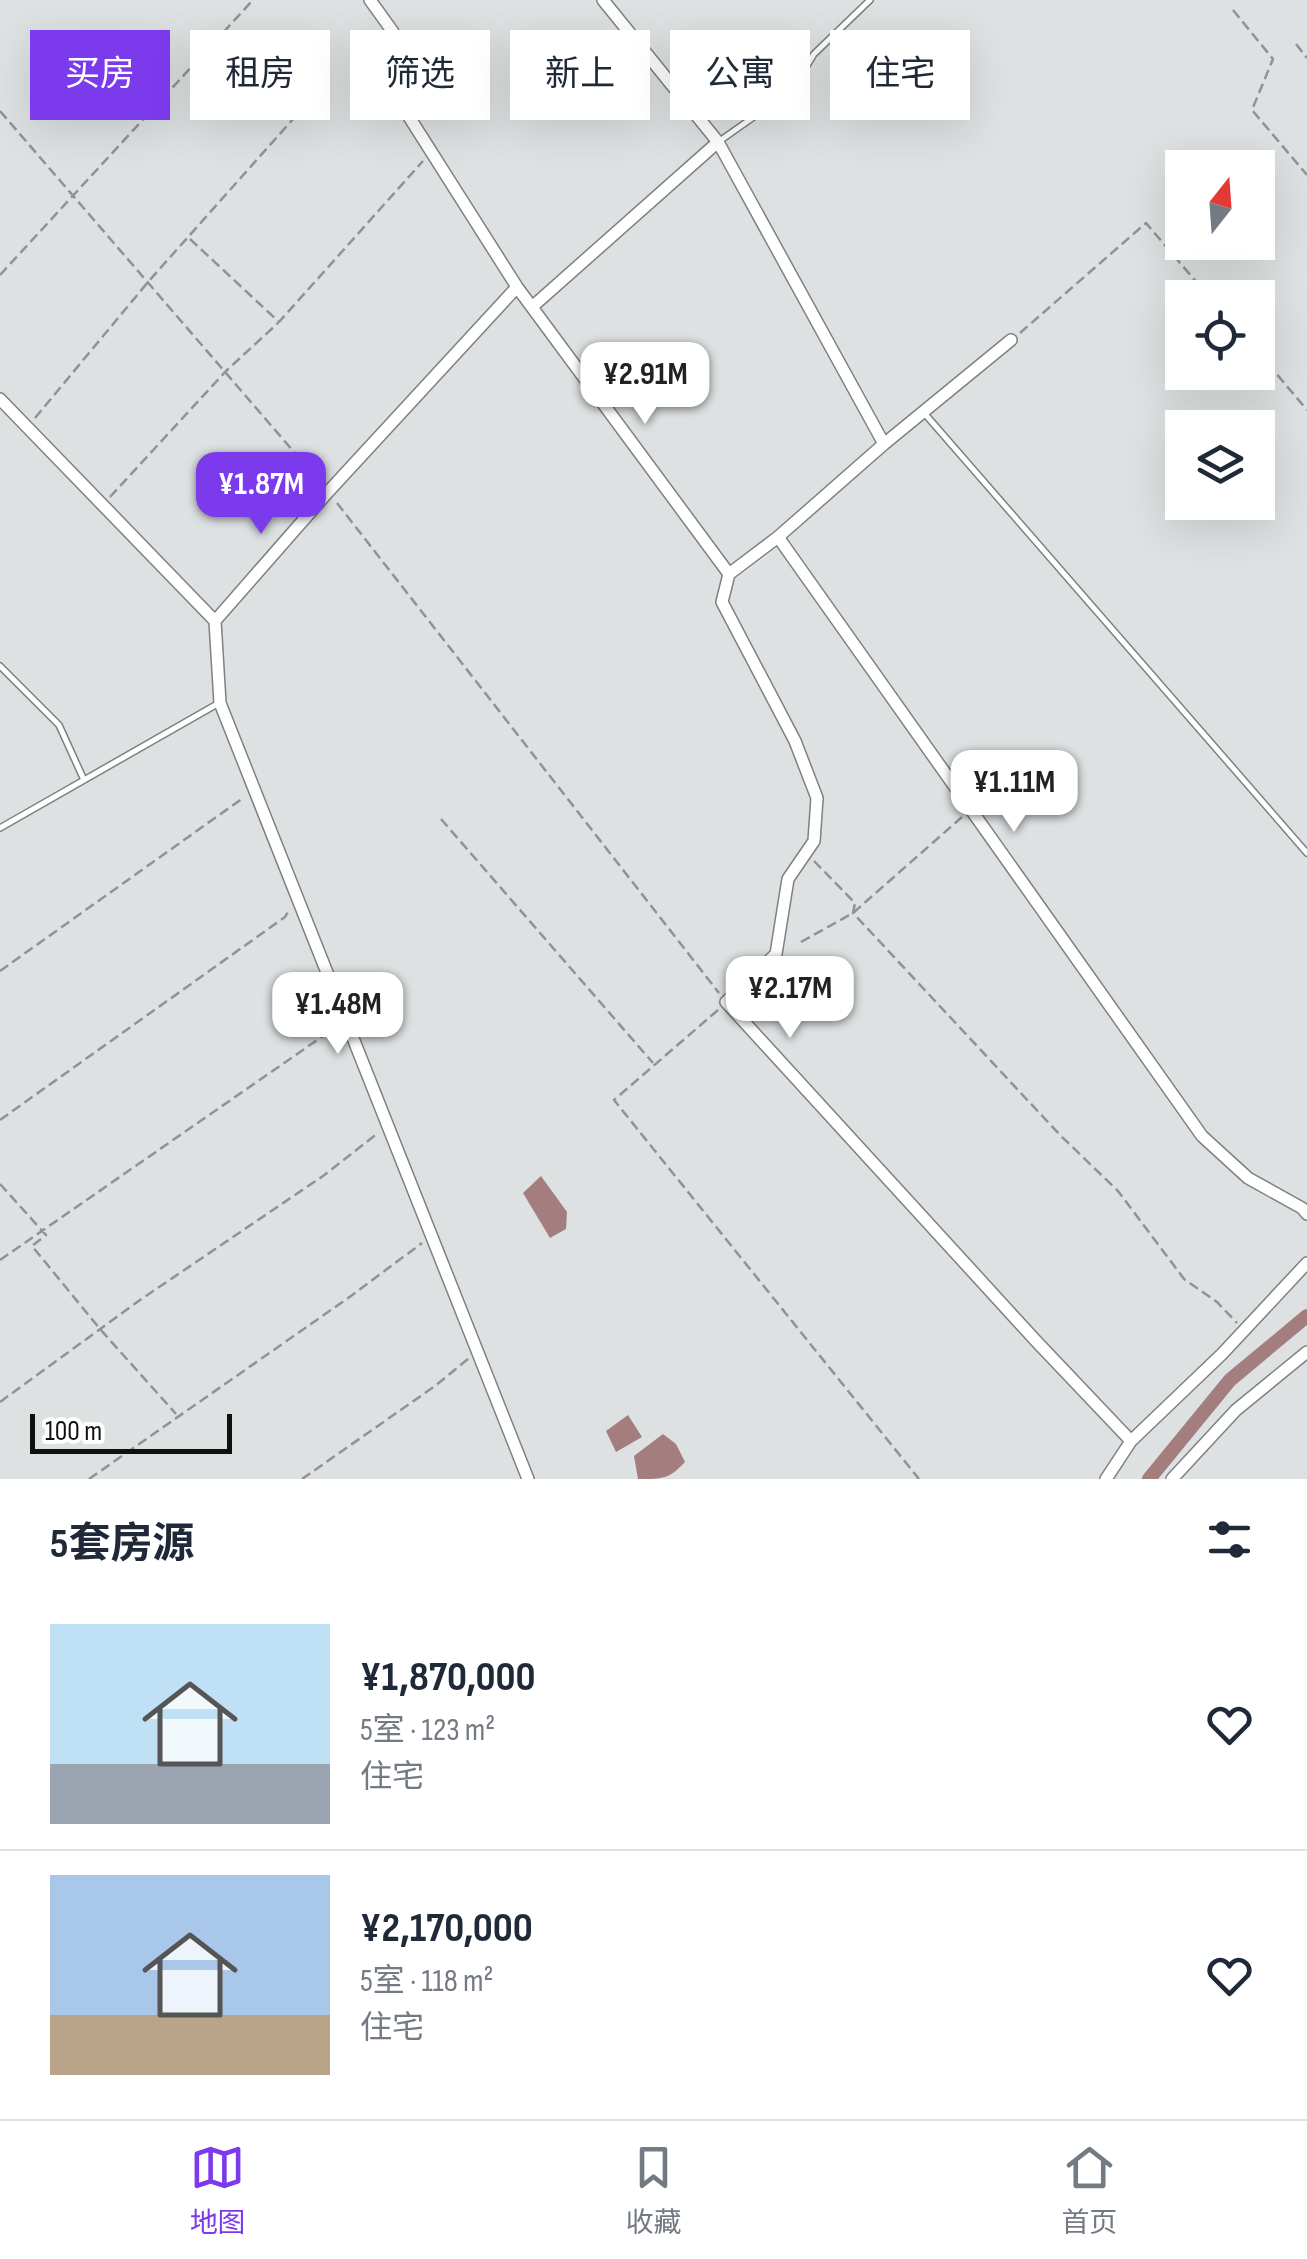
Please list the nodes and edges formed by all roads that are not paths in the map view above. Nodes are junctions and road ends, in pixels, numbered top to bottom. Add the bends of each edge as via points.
1 (370, 0) edge
2 (603, 0) edge
3 (870, 0) edge
4 (718, 142) junction
5 (516, 286) junction
6 (532, 307) junction
7 (1011, 340) road end
8 (0, 399) edge
9 (923, 412) junction
10 (884, 444) junction
11 (778, 537) junction
12 (728, 574) junction
13 (214, 621) junction
14 (0, 666) edge
15 (220, 703) junction
16 (84, 780) junction
17 (0, 828) edge
18 (1307, 853) edge
19 (1307, 1214) edge
20 (1307, 1263) edge
21 (1307, 1352) edge
22 (1130, 1440) junction
23 (528, 1479) edge
24 (1106, 1479) edge
25 (1172, 1479) edge

1 - 5 street via 393,32 387,82
2 - 4 street
3 - 4 lane via 814,54 792,90
4 - 6 street
4 - 10 street
5 - 6 street
5 - 13 street
6 - 12 street
7 - 9 street
8 - 13 street
9 - 10 street
9 - 18 lane
10 - 11 street
11 - 12 street
11 - 19 street via 1202,1136 1248,1178
12 - 22 street via 722,602 795,741 817,798 814,841 788,879 776,954 726,1002
13 - 15 street
14 - 16 lane via 59,725
15 - 16 lane
15 - 23 street
16 - 17 lane
20 - 22 street
21 - 25 street via 1236,1410
22 - 24 street

